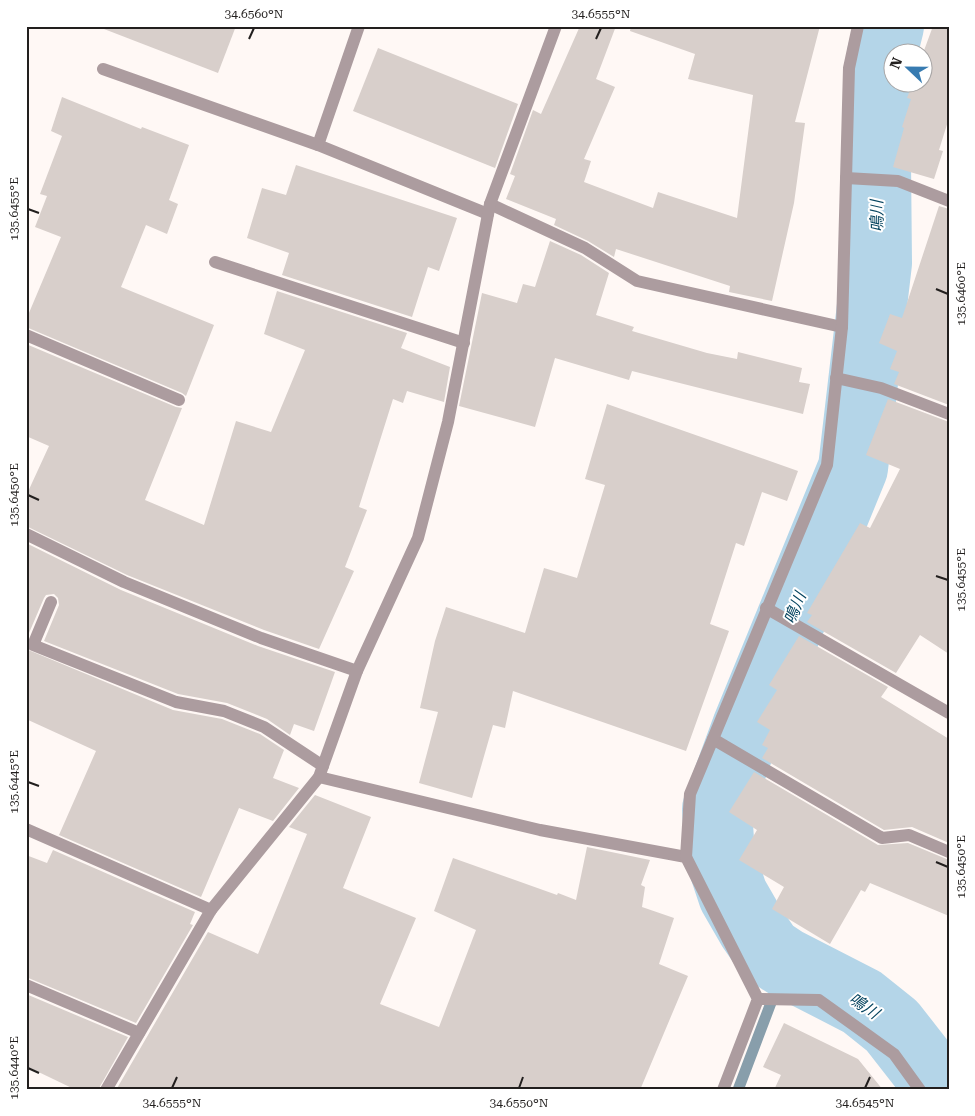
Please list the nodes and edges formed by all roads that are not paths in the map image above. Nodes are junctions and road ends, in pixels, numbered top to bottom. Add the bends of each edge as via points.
1 (359, 26) edge
2 (556, 26) edge
3 (858, 26) edge
4 (103, 69) dead end
5 (318, 145) junction
6 (848, 178) junction
7 (949, 201) edge
8 (490, 209) junction
9 (215, 262) dead end
10 (842, 327) junction
11 (26, 335) edge
12 (464, 343) junction
13 (836, 378) junction
14 (178, 400) dead end
15 (949, 414) edge
16 (26, 534) edge
17 (51, 602) dead end
18 (768, 609) junction
19 (357, 671) junction
20 (949, 713) edge
21 (714, 740) junction
22 (321, 772) junction
23 (26, 829) edge
24 (949, 852) edge
25 (686, 857) junction
26 (211, 910) junction
27 (26, 985) edge
28 (759, 999) junction
29 (139, 1033) junction
30 (106, 1090) edge
31 (723, 1090) edge
32 (920, 1090) edge

1 - 5 street
2 - 8 street
3 - 6 street via 849,68
4 - 5 street
5 - 8 street
6 - 7 street via 898,180
6 - 10 street
8 - 10 street via 585,248 637,281
8 - 12 street
9 - 12 street
10 - 13 street
11 - 14 street
12 - 19 street via 448,422 418,538
13 - 15 street via 881,388
13 - 18 street via 827,465
16 - 19 street via 124,582 261,638
17 - 22 street via 33,645 176,702 224,711 264,727
18 - 20 street
18 - 21 street
19 - 22 street
21 - 24 street via 882,838 909,835
21 - 25 street via 690,794
22 - 25 street via 540,830
22 - 26 street
23 - 26 street
25 - 28 street
26 - 29 street
27 - 29 street
28 - 31 street
28 - 32 street via 818,1000 894,1054
29 - 30 street

